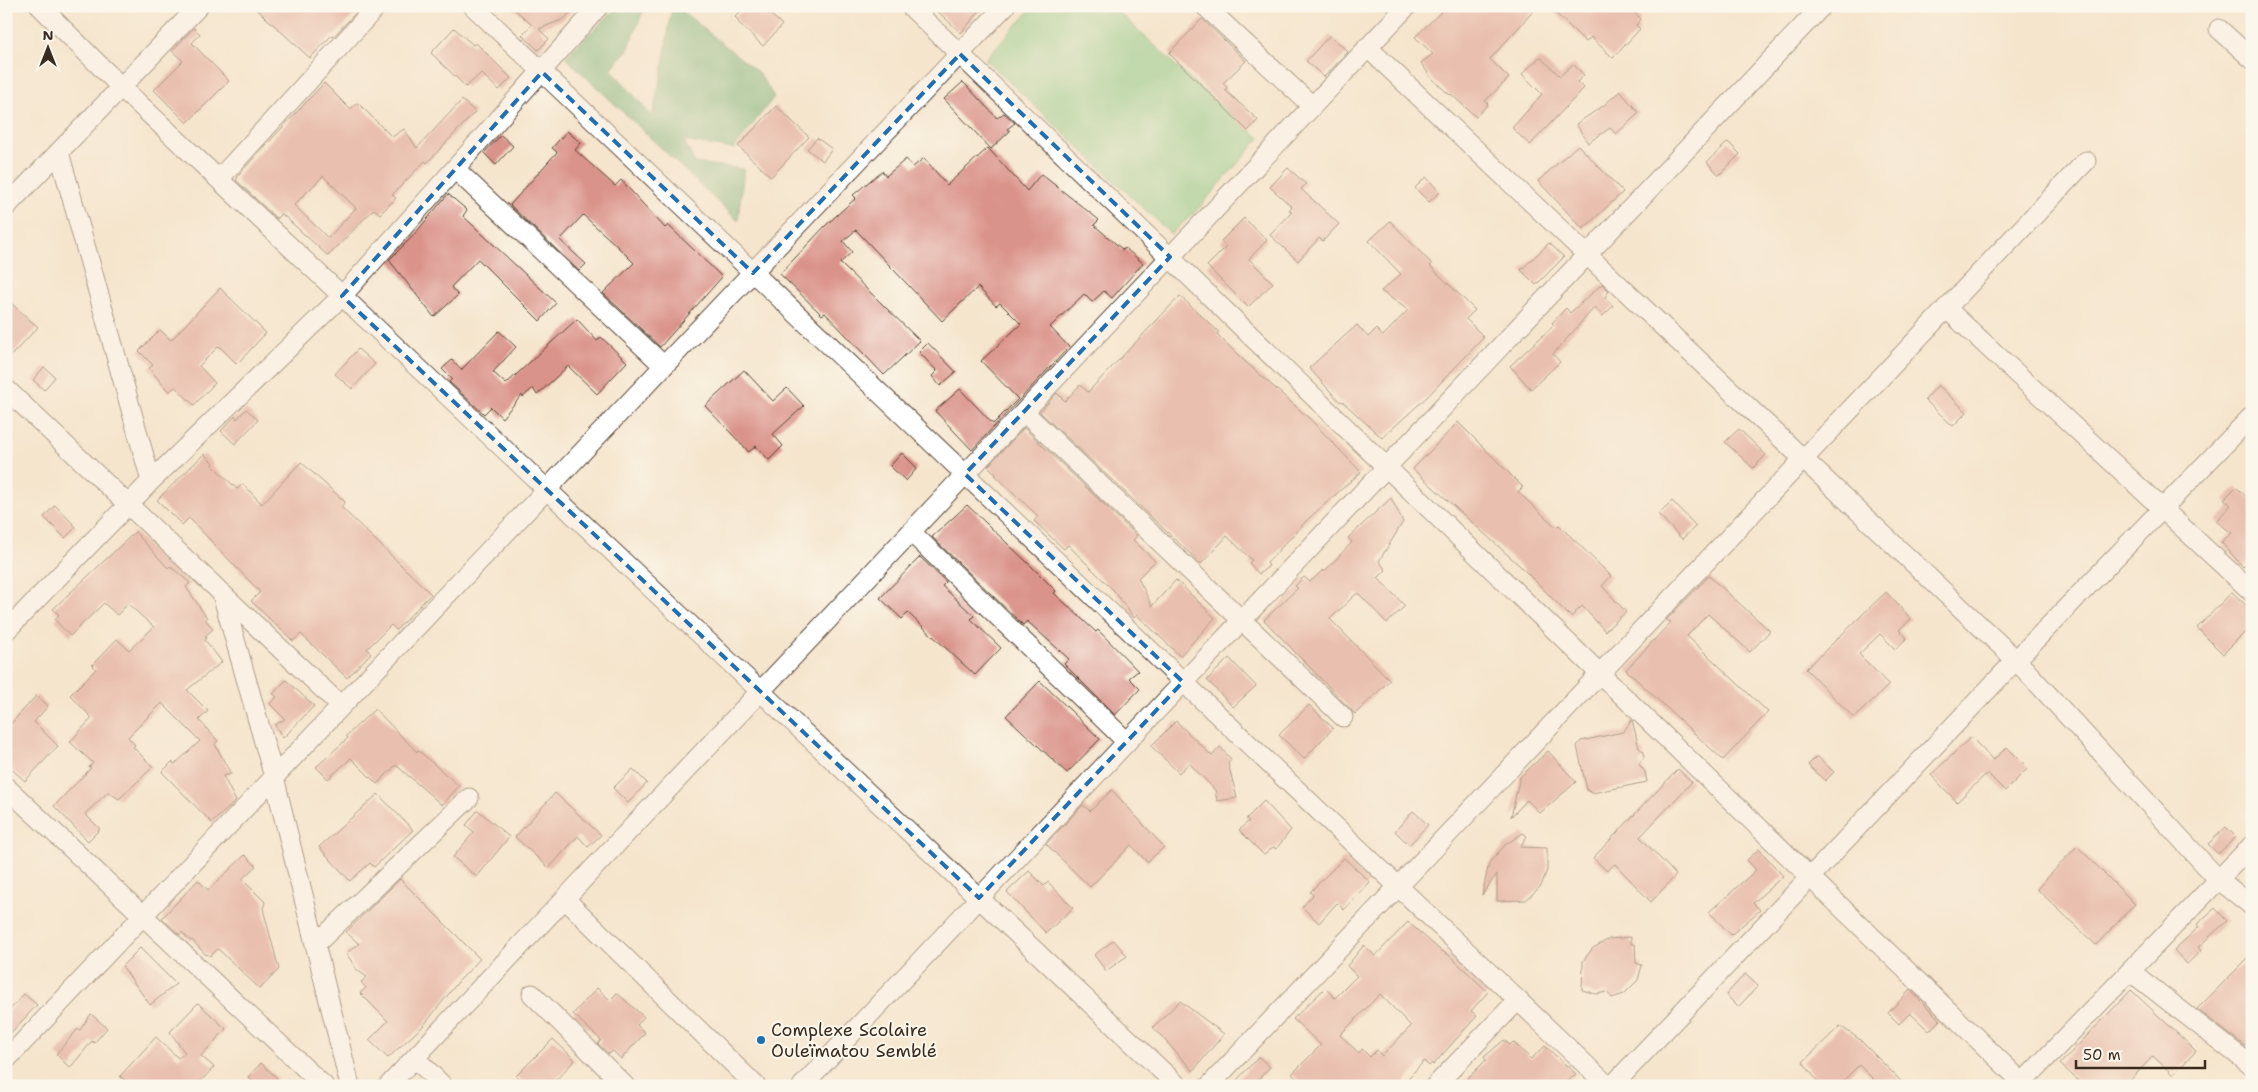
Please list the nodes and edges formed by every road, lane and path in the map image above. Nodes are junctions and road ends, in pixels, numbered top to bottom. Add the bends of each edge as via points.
1 (40, 6) edge
2 (199, 6) edge
3 (377, 6) edge
4 (473, 6) edge
5 (599, 6) edge
6 (910, 6) edge
7 (1005, 6) edge
8 (1205, 6) edge
9 (1407, 6) edge
10 (1822, 6) edge
11 (2219, 29) dead end
12 (1367, 47) junction
13 (960, 54) junction
14 (2252, 59) edge
15 (542, 72) junction
16 (121, 87) junction
17 (1312, 106) junction
18 (58, 152) junction
19 (2086, 161) dead end
20 (455, 169) junction
21 (219, 179) junction
22 (7, 203) edge
23 (1587, 255) junction
24 (1170, 257) junction
25 (753, 272) junction
26 (342, 296) junction
27 (1946, 308) junction
28 (664, 366) junction
29 (6, 389) edge
30 (1024, 412) junction
31 (2252, 416) edge
32 (1804, 459) junction
33 (1387, 467) junction
34 (965, 474) junction
35 (151, 481) junction
36 (547, 490) junction
37 (128, 504) junction
38 (2162, 509) junction
39 (910, 532) junction
40 (2252, 592) edge
41 (222, 594) junction
42 (1242, 620) junction
43 (6, 632) edge
44 (2016, 660) junction
45 (1600, 674) junction
46 (1184, 682) junction
47 (760, 691) junction
48 (341, 706) junction
49 (1343, 717) dead end
50 (1127, 742) junction
51 (274, 777) junction
52 (6, 787) edge
53 (469, 798) dead end
54 (2252, 845) edge
55 (1811, 878) junction
56 (2218, 879) junction
57 (1398, 886) junction
58 (979, 898) junction
59 (565, 899) junction
60 (2252, 906) edge
61 (143, 915) junction
62 (316, 945) junction
63 (2130, 971) junction
64 (532, 994) dead end
65 (1518, 1000) junction
66 (415, 1058) junction
67 (6, 1060) edge
68 (2252, 1066) edge
69 (2024, 1084) edge
70 (324, 1086) edge
71 (350, 1086) edge
72 (388, 1086) edge
73 (443, 1086) edge
74 (625, 1086) edge
75 (756, 1086) edge
76 (802, 1086) edge
77 (1178, 1086) edge
78 (1209, 1086) edge
79 (1435, 1086) edge
80 (1608, 1086) edge
81 (1612, 1086) edge

1 - 16 street
2 - 16 street
3 - 21 street
4 - 15 street
5 - 15 street
6 - 13 street
7 - 13 street
8 - 17 street
9 - 12 street
10 - 23 street
11 - 14 street
12 - 17 street
12 - 23 street
13 - 24 street
13 - 25 street
15 - 20 street
15 - 25 street
16 - 18 street
16 - 21 street
17 - 24 street
18 - 22 street
18 - 35 street
19 - 27 street
20 - 26 street
20 - 28 street
21 - 26 street
23 - 32 street
23 - 33 street
24 - 30 street
24 - 33 street
25 - 28 street
25 - 34 street
26 - 35 street
26 - 36 street
27 - 32 street
27 - 38 street
28 - 36 street
29 - 37 street
30 - 34 street
30 - 42 street
31 - 38 street
32 - 44 street
32 - 45 street
33 - 42 street
33 - 45 street
34 - 39 street
34 - 46 street
35 - 37 street
36 - 47 street
36 - 48 street
37 - 41 street
37 - 43 street
38 - 40 street
38 - 44 street
39 - 47 street
39 - 50 street
41 - 48 street
41 - 51 street
42 - 46 street
42 - 49 street
44 - 55 street
44 - 56 street
45 - 55 street
45 - 57 street
46 - 50 street
46 - 57 street
47 - 58 street
47 - 59 street
48 - 51 street
50 - 58 street
51 - 61 street
51 - 62 street
52 - 61 street
53 - 62 street
54 - 56 street
55 - 69 street
55 - 81 street
56 - 60 street
56 - 63 street
57 - 65 street
57 - 78 street
58 - 76 street
58 - 77 street
59 - 66 street
59 - 75 street
61 - 67 street
61 - 70 street
62 - 71 street
63 - 68 street
63 - 69 street
64 - 74 street
65 - 79 street
65 - 80 street
66 - 72 street
66 - 73 street

